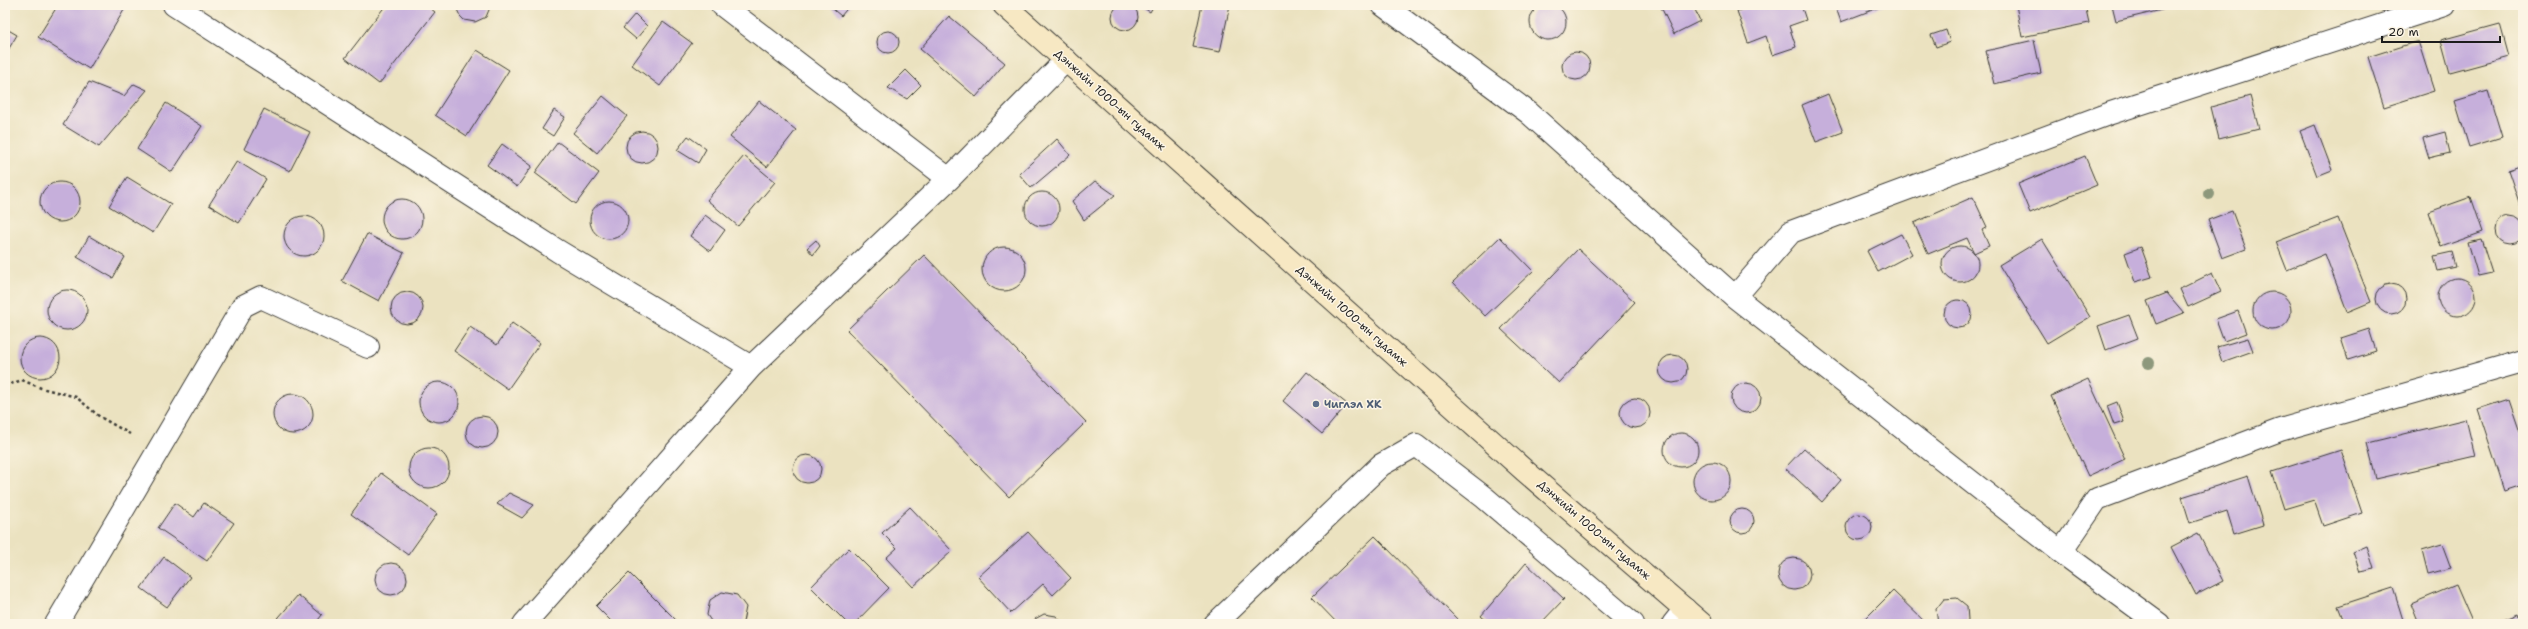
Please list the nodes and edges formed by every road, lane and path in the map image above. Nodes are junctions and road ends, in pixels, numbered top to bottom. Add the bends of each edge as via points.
1 (174, 5) edge
2 (722, 5) edge
3 (1004, 5) edge
4 (1383, 5) edge
5 (2444, 5) edge
6 (1066, 60) junction
7 (949, 179) junction
8 (1735, 297) junction
9 (368, 347) dead end
10 (2523, 361) edge
11 (751, 367) junction
12 (5, 386) edge
13 (159, 449) junction
14 (2061, 552) junction
15 (1679, 617) edge
16 (56, 624) edge
17 (524, 624) edge
18 (1216, 624) edge
19 (1633, 624) edge
20 (1702, 624) edge
21 (2159, 624) edge

1 - 11 street via 558,251
2 - 7 street
3 - 6 main road, Дэнжийн 1000-ын гудамж
4 - 8 street via 1529,113
5 - 8 street via 2111,113 1791,232
6 - 7 street
6 - 15 main road, Дэнжийн 1000-ын гудамж via 1525,471
7 - 11 street
8 - 14 street
9 - 13 street via 261,297 243,306
10 - 14 street via 2280,430 2097,499
11 - 17 street
12 - 13 path via 22,380 76,397 100,418
13 - 16 street
14 - 21 street
15 - 20 main road, Дэнжийн 1000-ын гудамж
18 - 19 street via 1381,465 1416,445 1485,498

